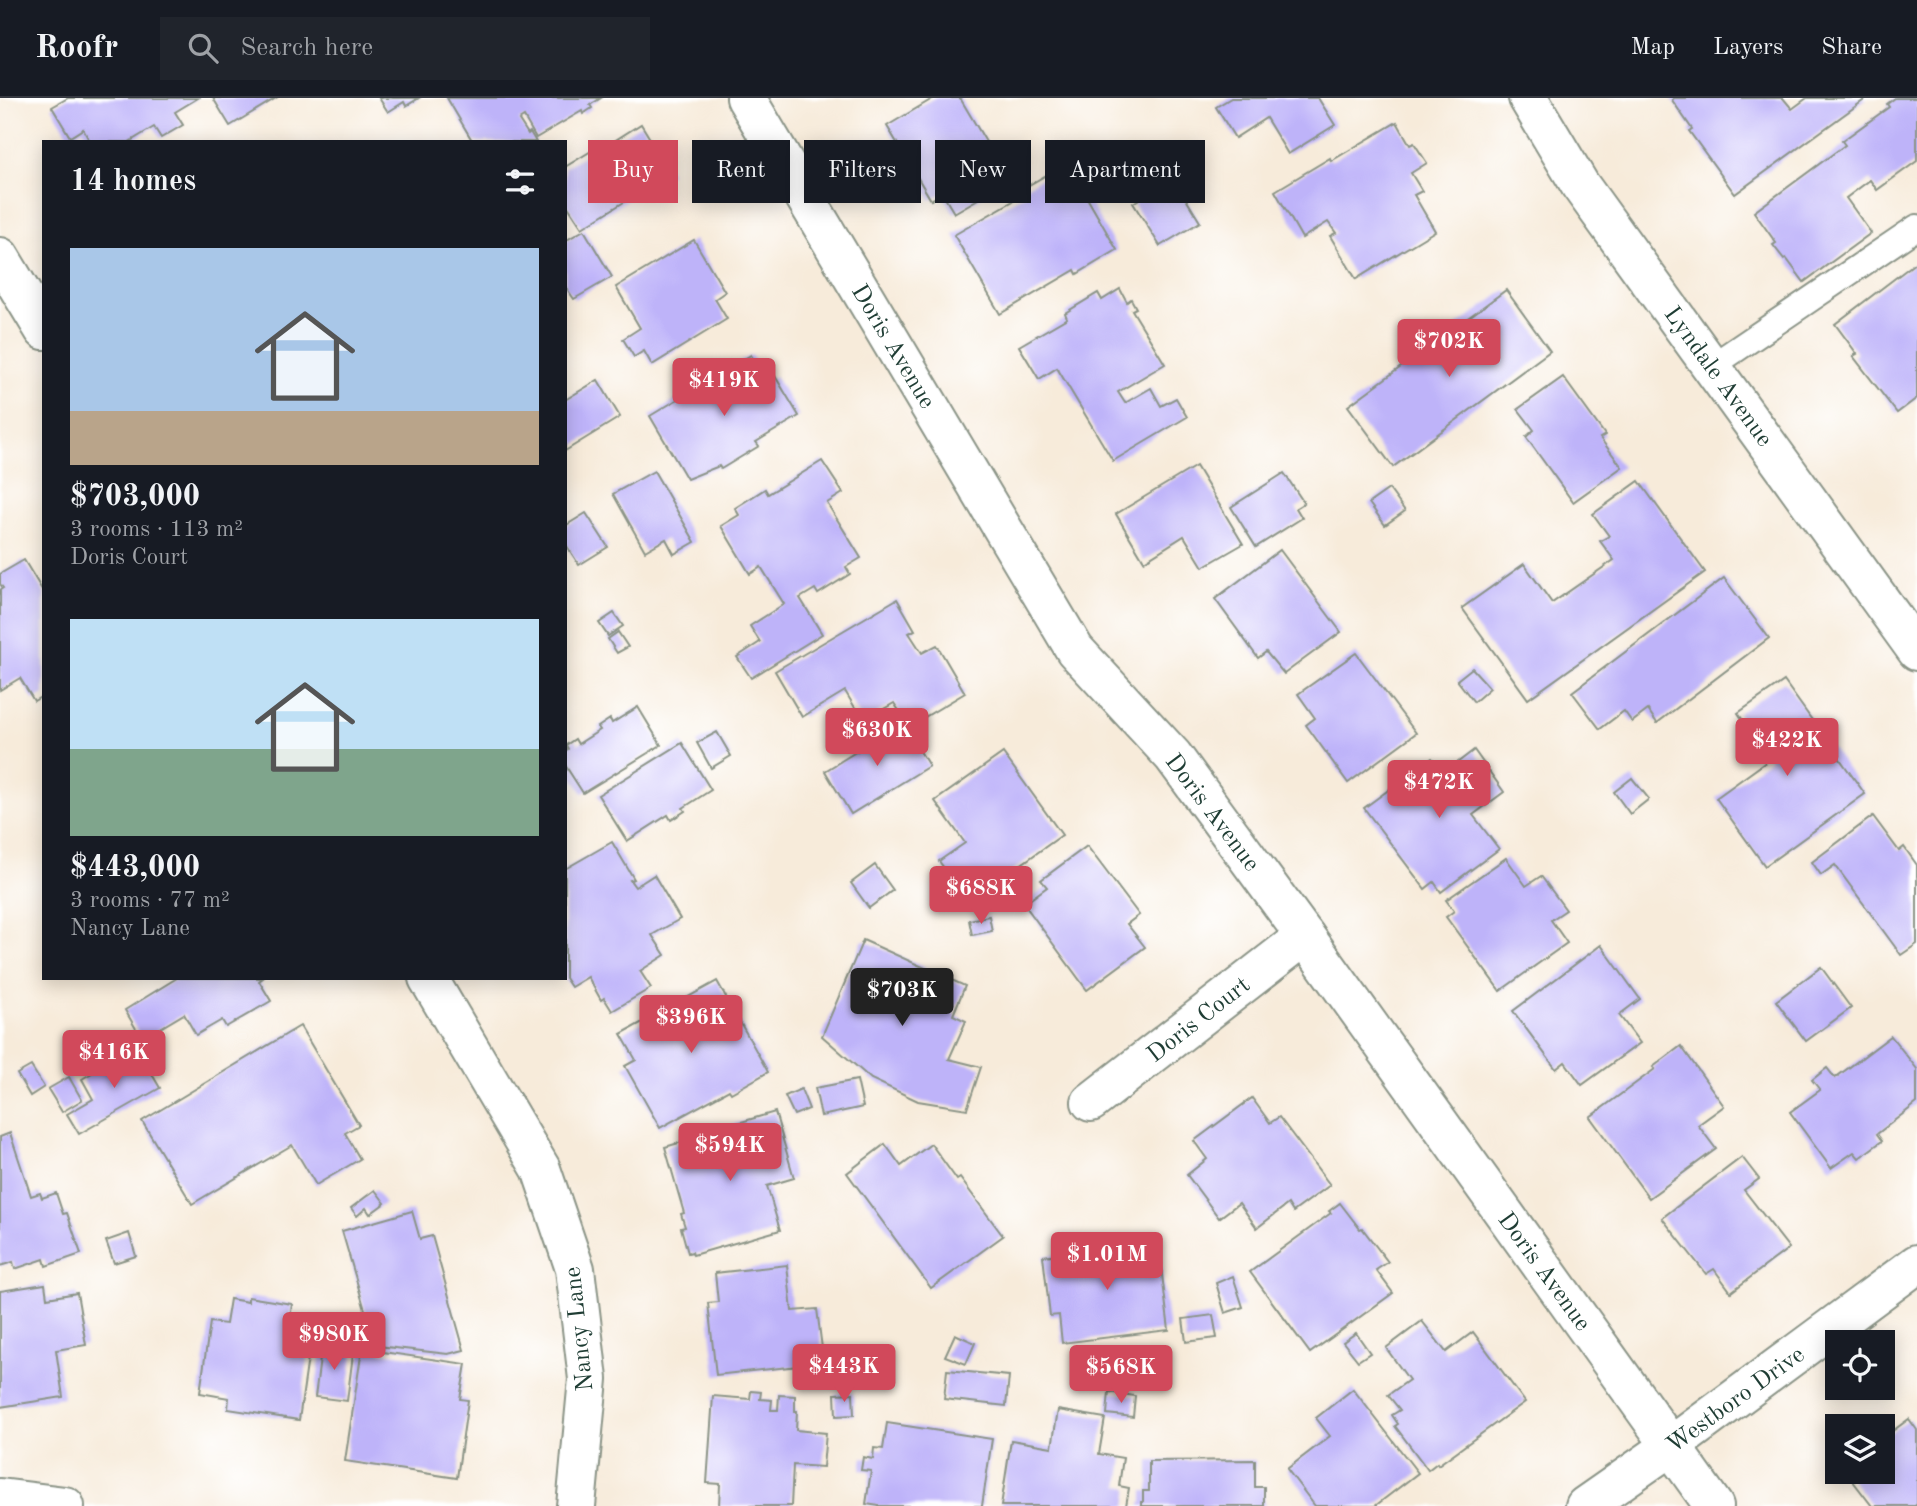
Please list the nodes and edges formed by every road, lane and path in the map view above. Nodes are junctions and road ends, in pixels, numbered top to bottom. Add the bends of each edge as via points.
1 (746, 98) edge
2 (1528, 98) edge
3 (1917, 227) edge
4 (0, 257) edge
5 (42, 327) edge
6 (1712, 366) junction
7 (1917, 650) edge
8 (1305, 936) junction
9 (429, 980) edge
10 (1091, 1102) dead end
11 (1917, 1264) edge
12 (1671, 1446) junction
13 (0, 1498) edge
14 (65, 1506) edge
15 (576, 1506) edge
16 (1585, 1506) edge
17 (1714, 1506) edge

1 - 8 street, Doris Avenue via 1075,650 1172,756
2 - 6 street, Lyndale Avenue via 1580,185
3 - 6 lane
4 - 5 street
6 - 7 street, Lyndale Avenue
8 - 10 street, Doris Court
8 - 12 street, Doris Avenue
9 - 15 street, Nancy Lane via 541,1169 575,1269 588,1379
11 - 12 street, Westboro Drive
12 - 16 street, Westboro Drive
12 - 17 street, Doris Avenue
13 - 14 street

